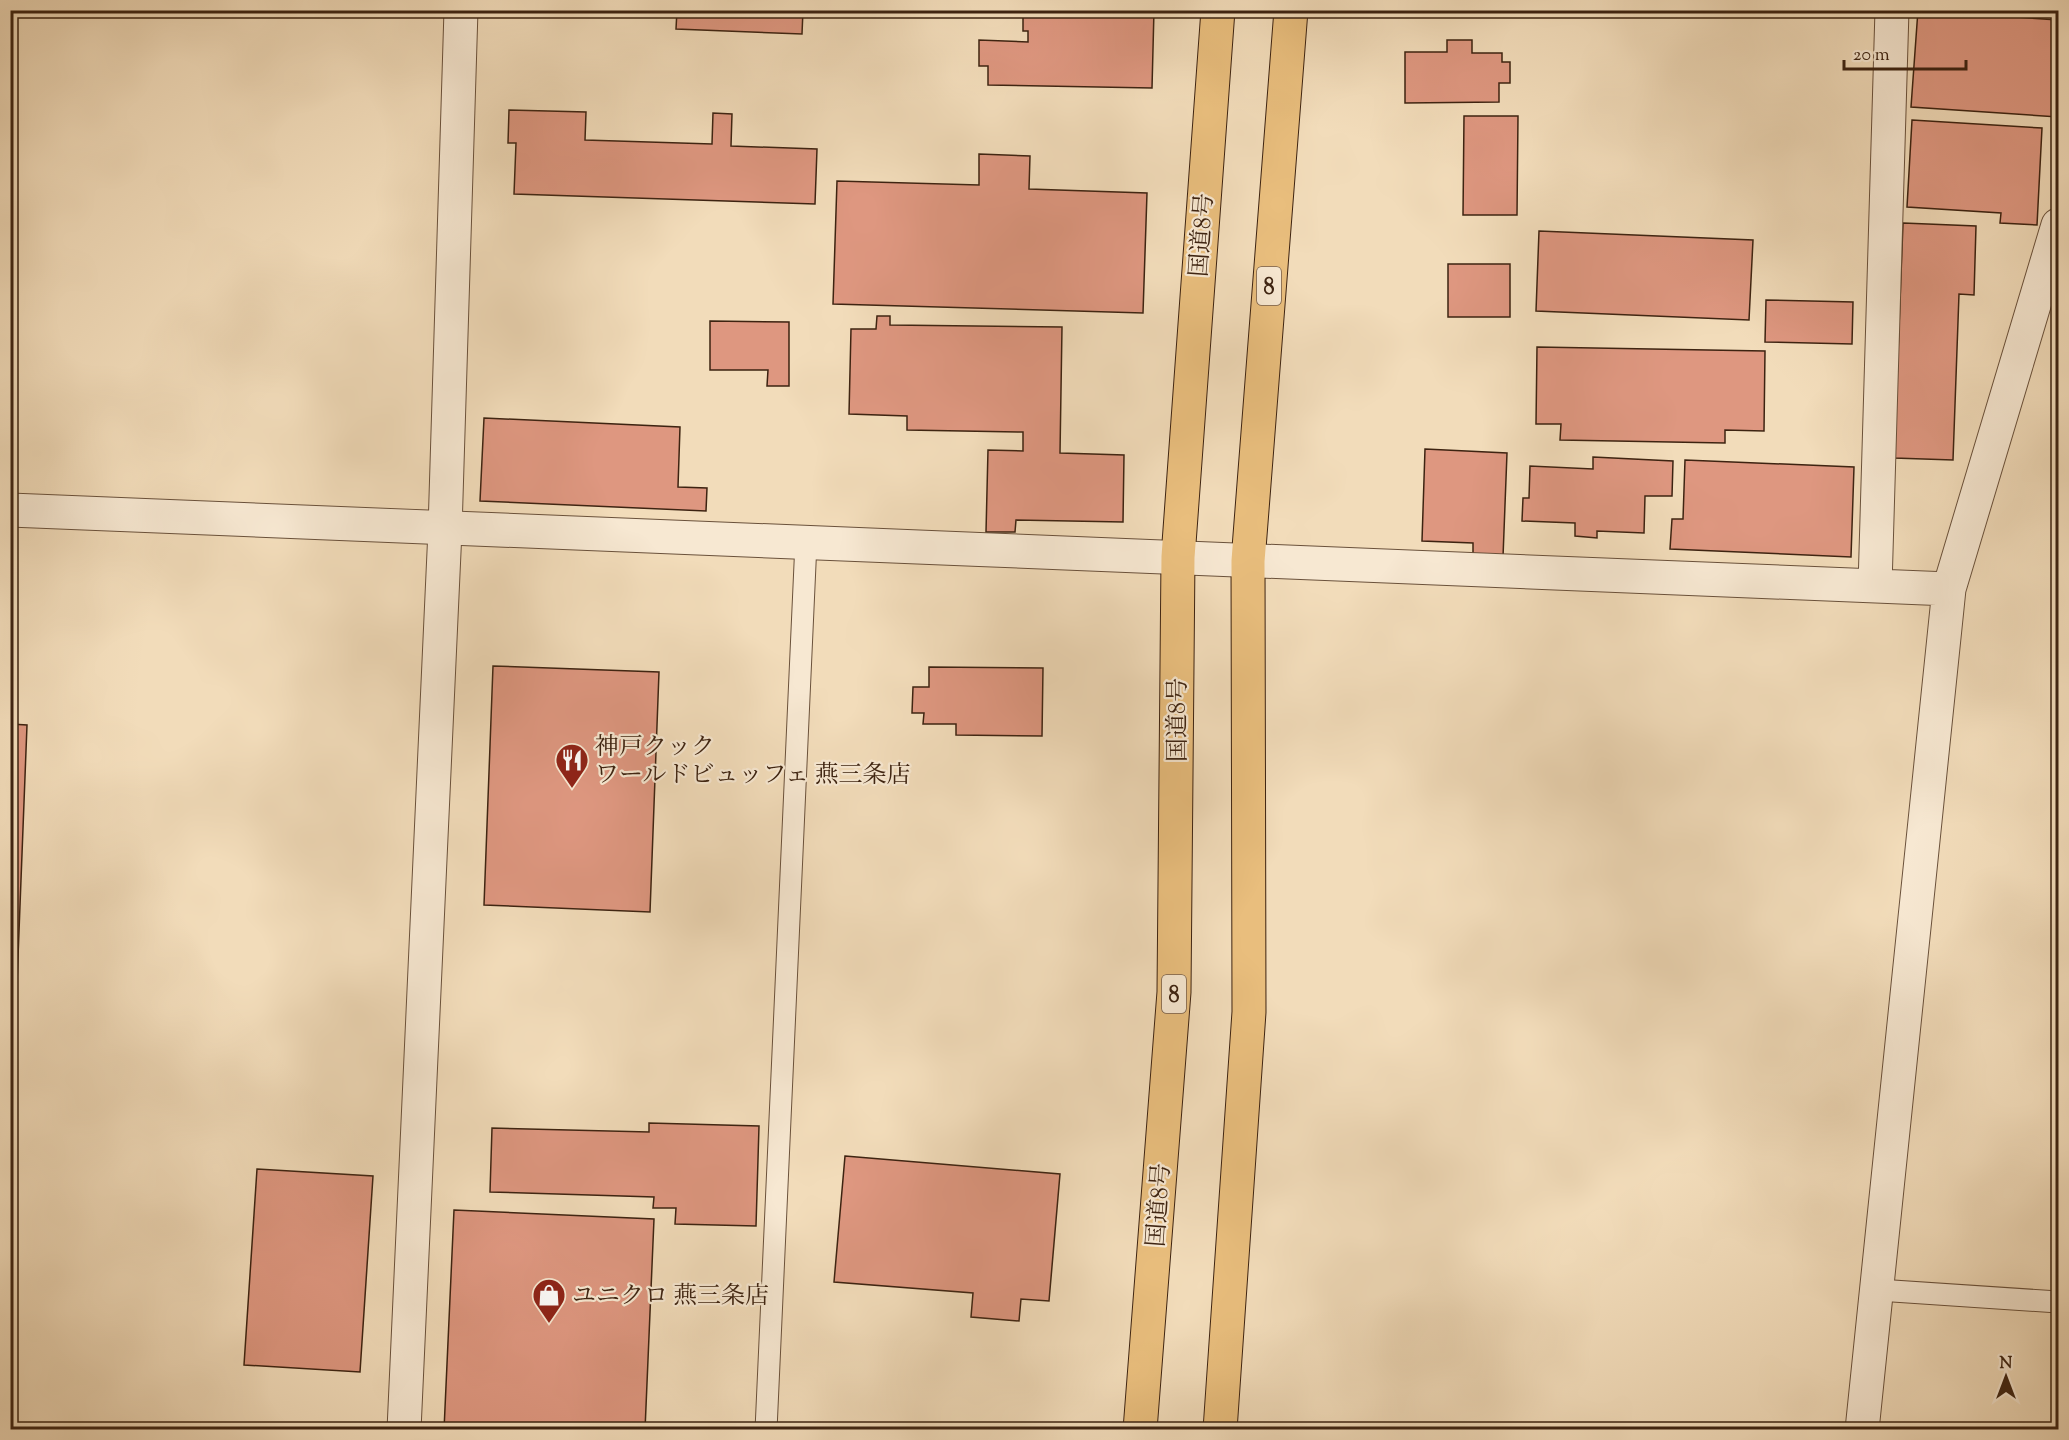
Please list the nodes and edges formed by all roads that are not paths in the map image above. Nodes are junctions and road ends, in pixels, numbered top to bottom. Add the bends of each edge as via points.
1 (461, 10) edge
2 (1218, 10) edge
3 (1291, 10) edge
4 (1892, 10) edge
5 (2058, 225) edge
6 (10, 510) edge
7 (445, 530) junction
8 (806, 542) junction
9 (1178, 557) junction
10 (1248, 561) junction
11 (1875, 586) junction
12 (1949, 589) junction
13 (1878, 1290) junction
14 (2058, 1302) edge
15 (404, 1430) edge
16 (766, 1430) edge
17 (1140, 1430) edge
18 (1221, 1430) edge
19 (1862, 1430) edge

1 - 7 street
2 - 9 highway, 国道8号 / 8
3 - 10 highway, 8
4 - 11 street
5 - 12 street
6 - 7 street
7 - 8 street
7 - 15 street
8 - 9 street
8 - 16 lane
9 - 10 street
9 - 17 highway, 国道8号 / 8 via 1174,992
10 - 11 street
10 - 18 highway, 8 via 1249,1012
11 - 12 street
12 - 13 street
13 - 14 lane
13 - 19 street

